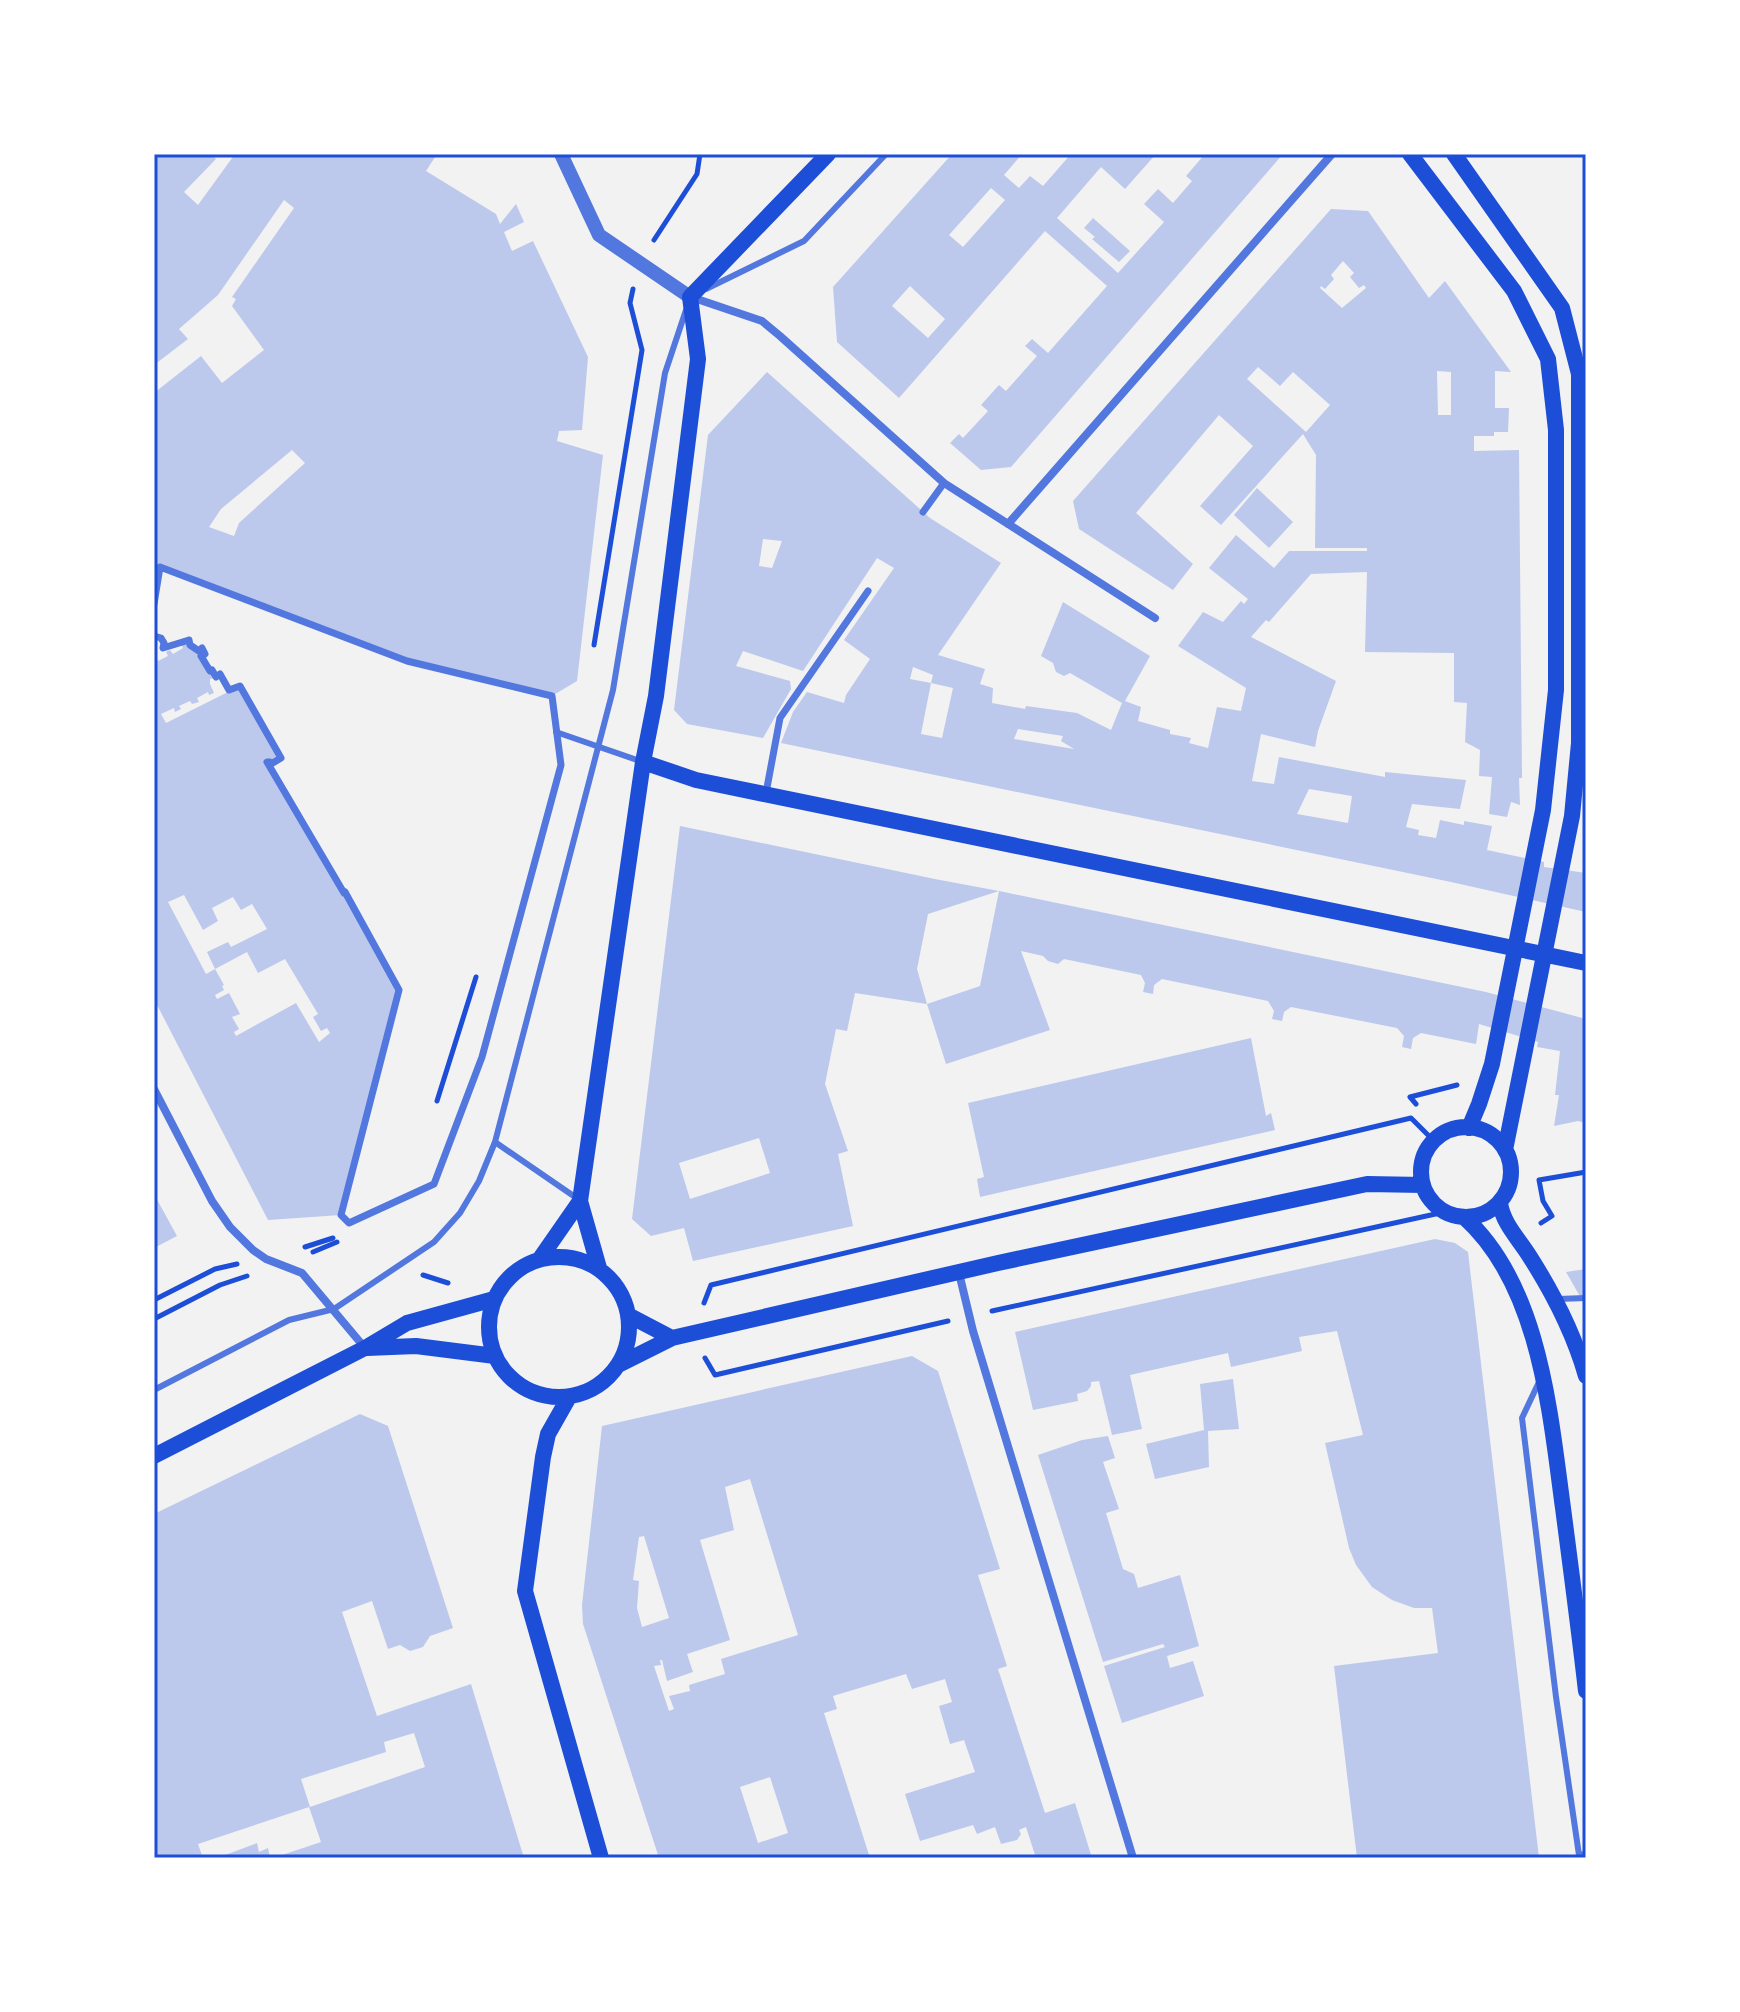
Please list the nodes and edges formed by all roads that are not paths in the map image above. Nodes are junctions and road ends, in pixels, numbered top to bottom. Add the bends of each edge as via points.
1 (561, 154) edge
2 (828, 154) edge
3 (886, 154) edge
4 (1332, 154) edge
5 (1410, 154) edge
6 (1454, 154) edge
7 (690, 297) junction
8 (1580, 356) edge
9 (944, 483) junction
10 (923, 512) dead end
11 (1008, 524) junction
12 (868, 591) dead end
13 (154, 604) edge
14 (1155, 618) dead end
15 (154, 636) edge
16 (556, 732) junction
17 (600, 746) junction
18 (643, 762) junction
19 (766, 793) junction
20 (1586, 963) edge
21 (154, 1089) edge
22 (1469, 1128) junction
23 (495, 1142) junction
24 (1505, 1150) junction
25 (1423, 1185) junction
26 (580, 1201) junction
27 (1500, 1203) junction
28 (1464, 1217) junction
29 (539, 1260) junction
30 (599, 1268) junction
31 (959, 1273) junction
32 (1586, 1298) edge
33 (494, 1299) junction
34 (1553, 1300) junction
35 (334, 1309) junction
36 (630, 1316) junction
37 (672, 1338) junction
38 (365, 1348) junction
39 (495, 1356) junction
40 (620, 1364) junction
41 (1542, 1375) junction
42 (1586, 1376) edge
43 (154, 1390) edge
44 (540, 1395) junction
45 (569, 1397) junction
46 (548, 1434) junction
47 (154, 1456) edge
48 (1586, 1691) edge
49 (1586, 1854) edge
50 (601, 1858) edge
51 (1133, 1858) edge

1 - 7 street via 599,235
2 - 7 main road
3 - 7 lane via 804,241
4 - 11 street
5 - 22 main road via 1514,291 1548,359 1556,430 1556,690 1543,810 1492,1064
6 - 8 main road via 1562,308
7 - 9 street via 762,321
7 - 17 lane via 665,373
7 - 18 main road via 698,359
8 - 24 main road via 1579,743 1572,816
9 - 10 street
9 - 11 street
11 - 14 street
12 - 19 street via 780,718
13 - 16 street via 160,567 407,661 552,696
15 - 16 street via 161,638 163,648 189,640 199,651 202,648 210,671 216,677 220,674 229,690 240,686 281,758 267,762 399,990 341,1215 349,1223 434,1184 491,1026 561,765
16 - 17 lane
17 - 18 lane
17 - 23 lane
18 - 19 main road via 696,780
18 - 26 main road
19 - 20 main road
21 - 35 street via 230,1227 253,1250 302,1273
22 - 24 main road via 1495,1138
22 - 25 main road via 1434,1141 1423,1161
23 - 26 lane
23 - 35 lane via 460,1213 434,1242
24 - 27 main road via 1511,1177
25 - 28 main road via 1444,1212
25 - 31 main road via 1367,1184
26 - 29 main road
26 - 30 main road
27 - 28 main road via 1478,1216
27 - 34 main road via 1501,1215
28 - 41 main road via 1508,1272
29 - 30 main road via 559,1256
29 - 33 main road via 520,1269
30 - 36 main road via 624,1297
31 - 37 main road
31 - 51 street
32 - 34 lane
33 - 38 main road via 407,1323
33 - 39 main road via 489,1338
34 - 42 main road
35 - 38 street
35 - 43 lane via 289,1320
36 - 37 main road
36 - 40 main road
37 - 40 main road
38 - 39 main road via 416,1346
38 - 47 main road
39 - 44 main road via 521,1387
40 - 45 main road via 607,1380
41 - 48 main road
41 - 49 lane via 1522,1418 1579,1855
44 - 45 main road
44 - 46 main road
45 - 46 main road
46 - 50 main road via 525,1591

